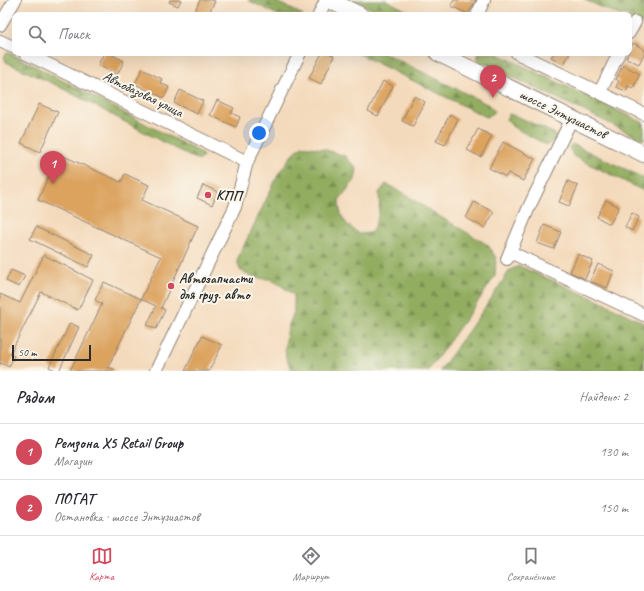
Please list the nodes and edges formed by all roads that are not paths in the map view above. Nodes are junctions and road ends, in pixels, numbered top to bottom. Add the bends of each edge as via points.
1 (14, 0) edge
2 (326, 0) edge
3 (329, 0) edge
4 (484, 0) edge
5 (320, 12) edge
6 (354, 12) edge
7 (478, 12) edge
8 (635, 22) dead end
9 (0, 25) edge
10 (632, 28) edge
11 (0, 40) edge
12 (12, 46) edge
13 (31, 56) edge
14 (299, 56) edge
15 (523, 56) edge
16 (618, 56) edge
17 (458, 57) edge
18 (600, 92) junction
19 (644, 114) edge
20 (572, 118) junction
21 (644, 154) edge
22 (247, 162) junction
23 (644, 315) edge
24 (156, 371) edge

1 - 9 street
2 - 5 street
3 - 6 main road
4 - 7 street
8 - 10 street
11 - 12 street
13 - 22 street, Автобазовая улица
14 - 22 street
15 - 18 street
16 - 18 street
17 - 20 main road, шоссе Энтузиастов
18 - 19 street
20 - 21 main road, шоссе Энтузиастов
20 - 23 street via 508,255
22 - 24 street via 235,207

